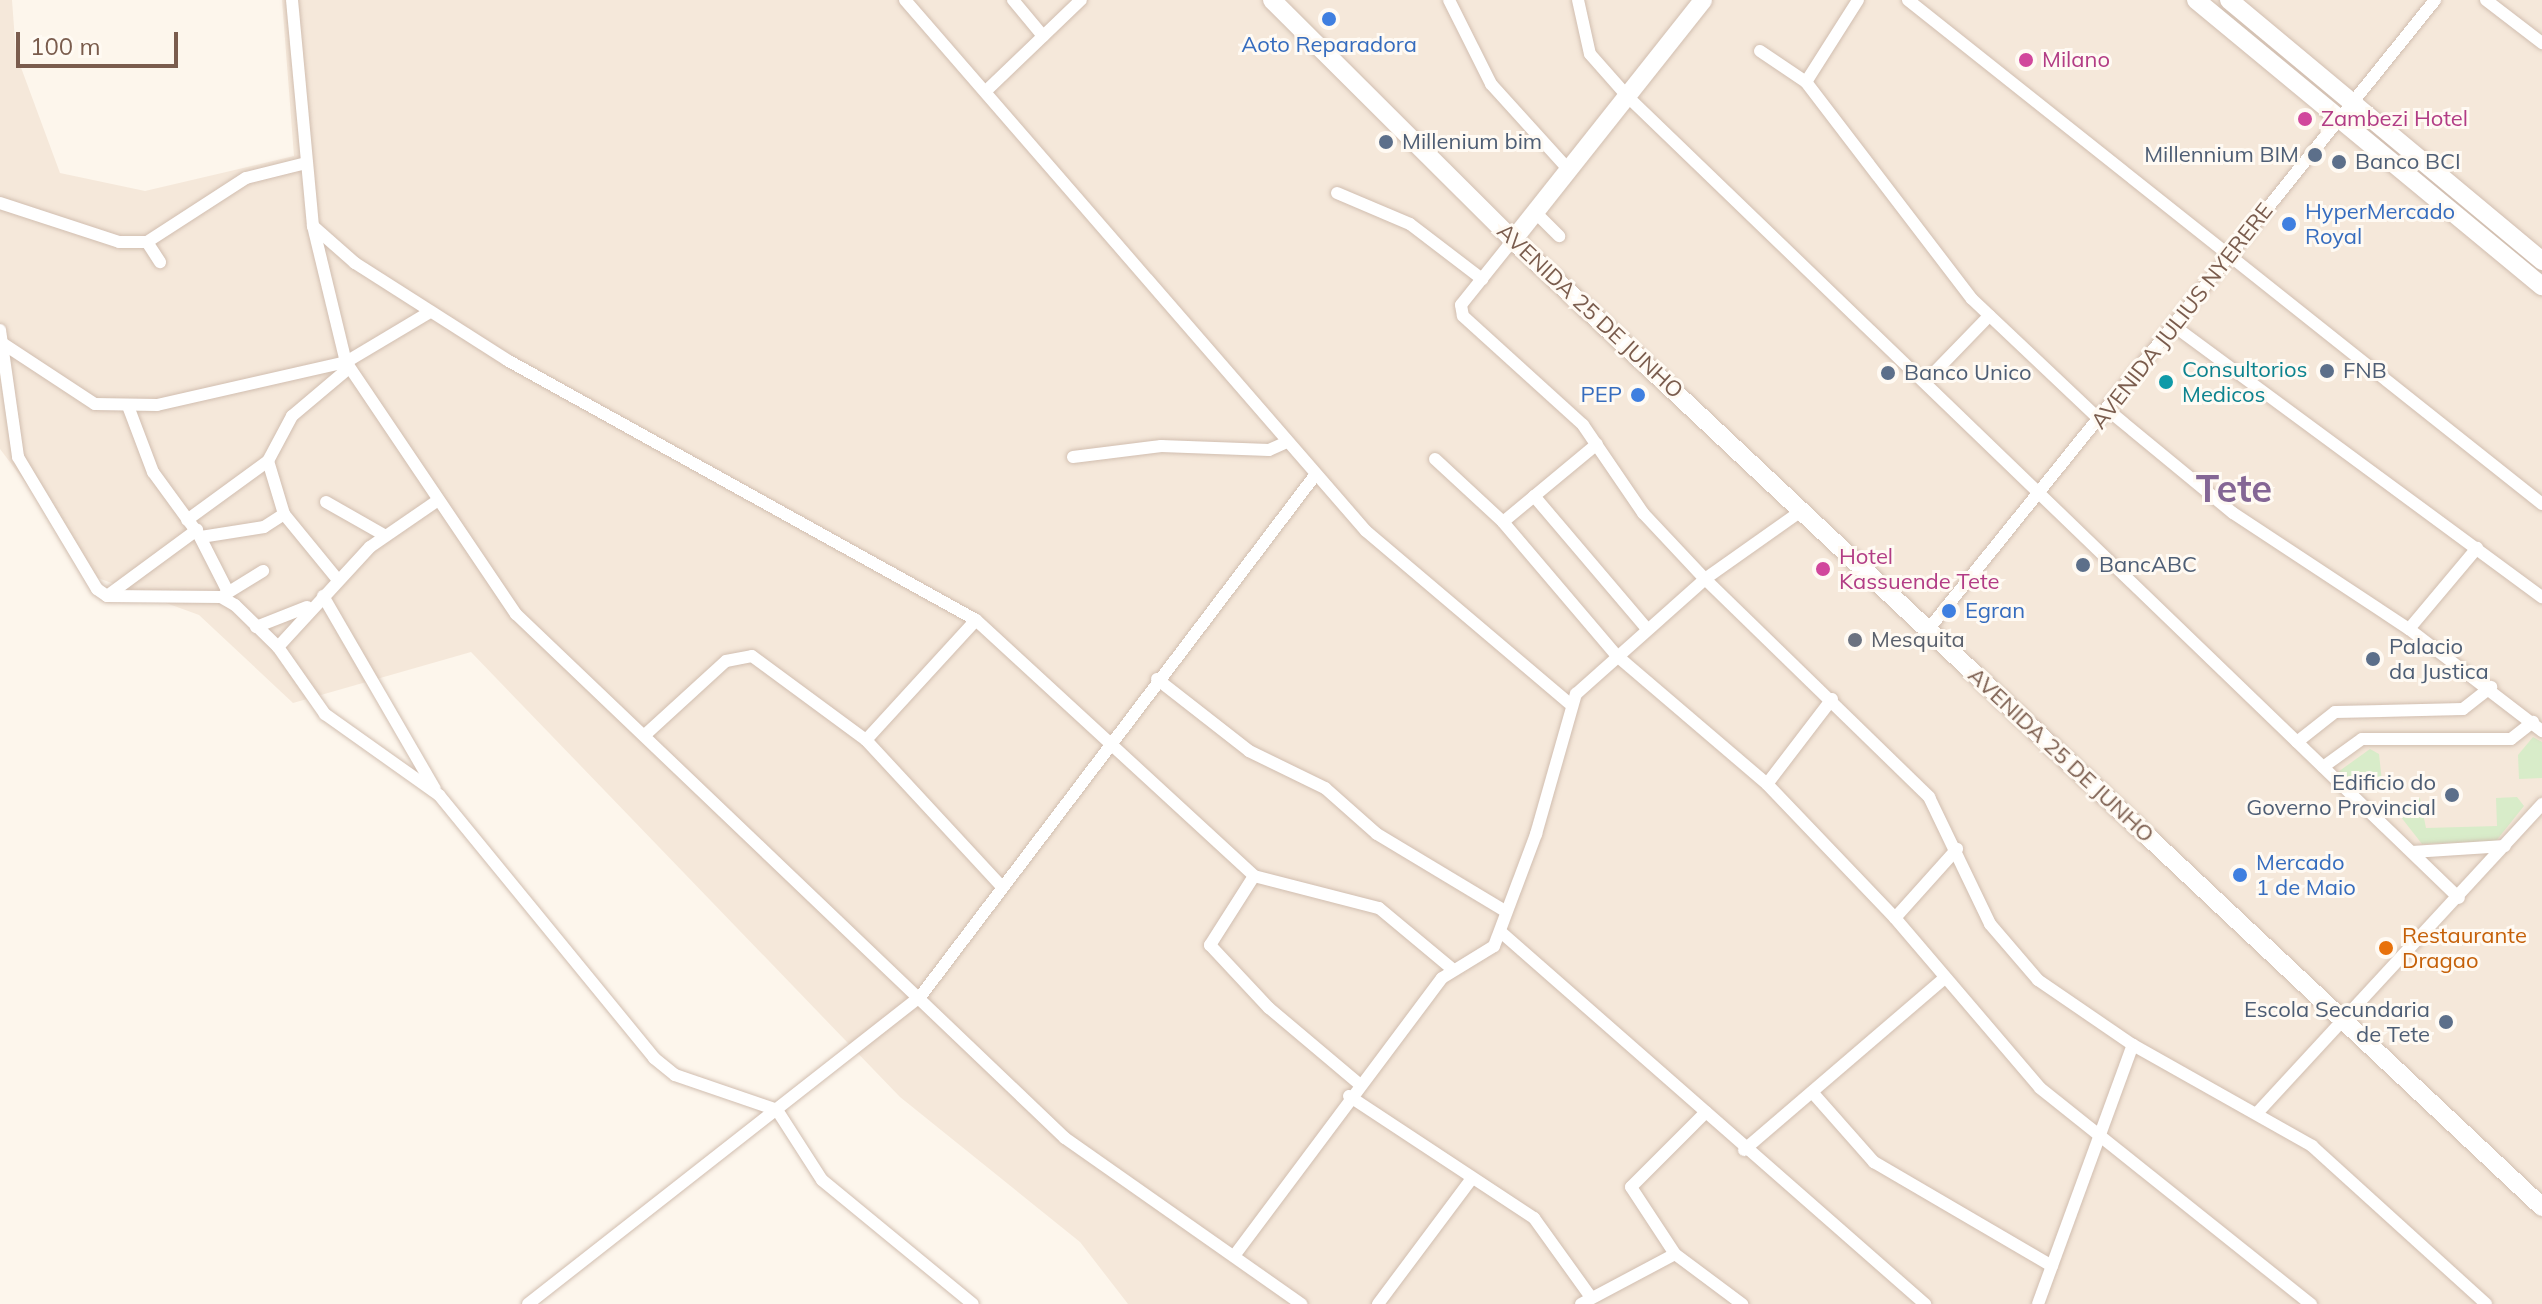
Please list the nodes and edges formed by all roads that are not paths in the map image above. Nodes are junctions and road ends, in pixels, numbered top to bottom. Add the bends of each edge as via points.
1 (292, 0) edge
2 (905, 0) edge
3 (1013, 0) edge
4 (1081, 0) edge
5 (1272, 0) edge
6 (1449, 0) edge
7 (1578, 0) edge
8 (1703, 0) edge
9 (1858, 0) edge
10 (1908, 0) edge
11 (2196, 0) edge
12 (2229, 0) edge
13 (2435, 0) edge
14 (2486, 0) edge
15 (1043, 36) junction
16 (2542, 43) edge
17 (1760, 51) dead end
18 (1806, 82) junction
19 (987, 90) junction
20 (1628, 97) junction
21 (2353, 106) junction
22 (2340, 121) junction
23 (306, 163) junction
24 (1570, 171) junction
25 (1337, 193) dead end
26 (0, 203) edge
27 (1536, 213) junction
28 (313, 226) junction
29 (1559, 236) dead end
30 (1513, 240) junction
31 (147, 242) junction
32 (2537, 252) edge
33 (2228, 255) junction
34 (160, 262) dead end
35 (1482, 279) junction
36 (2542, 286) edge
37 (430, 312) junction
38 (1989, 316) junction
39 (2174, 326) junction
40 (1, 337) edge
41 (347, 365) junction
42 (1926, 381) junction
43 (128, 406) junction
44 (3, 414) edge
45 (2104, 415) junction
46 (1287, 442) junction
47 (1597, 444) junction
48 (1073, 457) dead end
49 (1435, 459) dead end
50 (268, 461) junction
51 (1316, 474) junction
52 (2043, 492) junction
53 (1534, 496) junction
54 (326, 502) dead end
55 (434, 503) junction
56 (2542, 504) edge
57 (1801, 511) junction
58 (284, 514) junction
59 (187, 520) junction
60 (1503, 522) junction
61 (199, 534) junction
62 (384, 535) junction
63 (2477, 548) junction
64 (263, 571) dead end
65 (1705, 579) junction
66 (338, 580) junction
67 (225, 594) junction
68 (107, 596) junction
69 (323, 596) junction
70 (2542, 597) edge
71 (307, 607) junction
72 (976, 620) junction
73 (256, 627) junction
74 (1647, 629) junction
75 (2409, 629) junction
76 (1927, 631) junction
77 (278, 647) junction
78 (1616, 655) junction
79 (1157, 679) junction
80 (2491, 687) junction
81 (1832, 699) junction
82 (1569, 703) junction
83 (2537, 727) edge
84 (646, 734) junction
85 (1111, 737) junction
86 (866, 740) junction
87 (2297, 742) junction
88 (2323, 767) junction
89 (1767, 784) junction
90 (439, 795) junction
91 (2542, 804) edge
92 (2505, 846) junction
93 (1957, 849) junction
94 (2412, 852) junction
95 (1254, 876) junction
96 (1002, 887) junction
97 (2459, 898) junction
98 (1505, 911) junction
99 (1895, 918) junction
100 (1502, 933) junction
101 (1451, 968) junction
102 (1945, 978) junction
103 (920, 997) junction
104 (2341, 1016) junction
105 (2133, 1045) junction
106 (1358, 1083) junction
107 (1812, 1092) junction
108 (1349, 1096) junction
109 (777, 1110) junction
110 (2259, 1111) junction
111 (1706, 1112) junction
112 (2099, 1138) junction
113 (1744, 1150) junction
114 (1470, 1181) junction
115 (2542, 1207) edge
116 (1675, 1254) junction
117 (1234, 1256) junction
118 (2052, 1266) junction
119 (1585, 1300) edge
120 (528, 1304) edge
121 (973, 1304) edge
122 (1301, 1304) edge
123 (1378, 1304) edge
124 (1742, 1304) edge
125 (1925, 1304) edge
126 (2038, 1304) edge
127 (2311, 1304) edge
128 (2486, 1304) edge

1 - 23 street
2 - 19 street
3 - 15 street
4 - 15 street
5 - 30 street, AVENIDA 25 DE JUNHO
6 - 24 street via 1491,84
7 - 20 street via 1590,54
8 - 20 street
9 - 18 street
10 - 33 street
11 - 22 street
12 - 21 street
13 - 21 street, AVENIDA JULIUS NYERERE
14 - 16 street
15 - 19 street
17 - 18 street
18 - 38 street
19 - 46 street
20 - 24 street
20 - 42 street
21 - 22 street, AVENIDA JULIUS NYERERE
21 - 32 street
22 - 33 street, AVENIDA JULIUS NYERERE
22 - 36 street
23 - 28 street
23 - 31 street via 246,178
24 - 27 street
25 - 35 street via 1410,224
26 - 31 street via 119,242
27 - 29 street
27 - 30 street
28 - 37 street
28 - 41 street
30 - 35 street
30 - 57 street, AVENIDA 25 DE JUNHO
31 - 34 street
33 - 39 street, AVENIDA JULIUS NYERERE
33 - 56 street
35 - 47 street via 1461,305 1463,316
37 - 41 street
37 - 72 street
38 - 42 street
38 - 45 street
39 - 45 street, AVENIDA JULIUS NYERERE
39 - 63 street
40 - 43 street via 95,404
40 - 44 street
41 - 43 street via 187,402
41 - 50 street via 292,416
41 - 55 street
42 - 52 street
43 - 59 street via 153,472
44 - 68 street via 26,475
45 - 52 street, AVENIDA JULIUS NYERERE
45 - 75 street via 2233,513
46 - 48 street via 1269,450 1161,446
46 - 51 street
47 - 53 street
47 - 65 street via 1643,513
49 - 60 street
50 - 58 street
50 - 59 street
51 - 79 street
51 - 82 street via 1388,550
52 - 76 street, AVENIDA JULIUS NYERERE
52 - 87 street
53 - 60 street
53 - 74 street
54 - 62 street
55 - 62 street
55 - 84 street via 516,614
57 - 65 street
57 - 76 street, AVENIDA 25 DE JUNHO
58 - 61 street via 264,527
58 - 66 street
59 - 61 street
60 - 78 street
61 - 67 street
61 - 68 street
62 - 66 street
63 - 70 street
63 - 75 street
64 - 67 street
65 - 74 street
65 - 81 street
66 - 69 street
67 - 68 street
67 - 73 street
69 - 71 street
69 - 90 street
71 - 73 street
71 - 77 street
72 - 85 street
72 - 86 street
73 - 77 street
74 - 78 street
75 - 80 street
76 - 104 street, AVENIDA 25 DE JUNHO
77 - 90 street via 325,714
78 - 82 street
78 - 89 street
79 - 85 street
79 - 98 street via 1249,751 1325,788 1377,834
80 - 83 street
80 - 87 street via 2463,709 2335,712
81 - 89 street
81 - 93 street via 1929,797
82 - 98 street via 1536,834
83 - 88 street via 2511,739 2362,739
84 - 86 street via 726,661 752,656
84 - 103 street
85 - 95 street
85 - 96 street
86 - 96 street
87 - 88 street
88 - 94 street
89 - 99 street
90 - 109 street via 654,1058 675,1075
91 - 92 street
92 - 94 street
92 - 97 street
93 - 99 street
93 - 105 street via 1990,924 2038,980
94 - 97 street
95 - 101 street via 1379,908
95 - 106 street via 1210,945 1269,1008
96 - 103 street
97 - 104 street
98 - 100 street
99 - 102 street
100 - 101 street via 1482,956
100 - 111 street
101 - 106 street
102 - 107 street
102 - 112 street via 2040,1088
103 - 109 street
103 - 117 street via 1065,1138
104 - 110 street
104 - 115 street, AVENIDA 25 DE JUNHO
105 - 110 street
105 - 112 street
106 - 108 street
107 - 113 street
107 - 118 street via 1874,1162
108 - 114 street
108 - 117 street
109 - 120 street
109 - 121 street via 822,1180
110 - 128 street via 2312,1146
111 - 113 street
111 - 116 street via 1631,1184
112 - 118 street
112 - 127 street
113 - 125 street
114 - 119 street via 1534,1218
114 - 123 street
116 - 119 street
116 - 124 street
117 - 122 street
118 - 126 street

